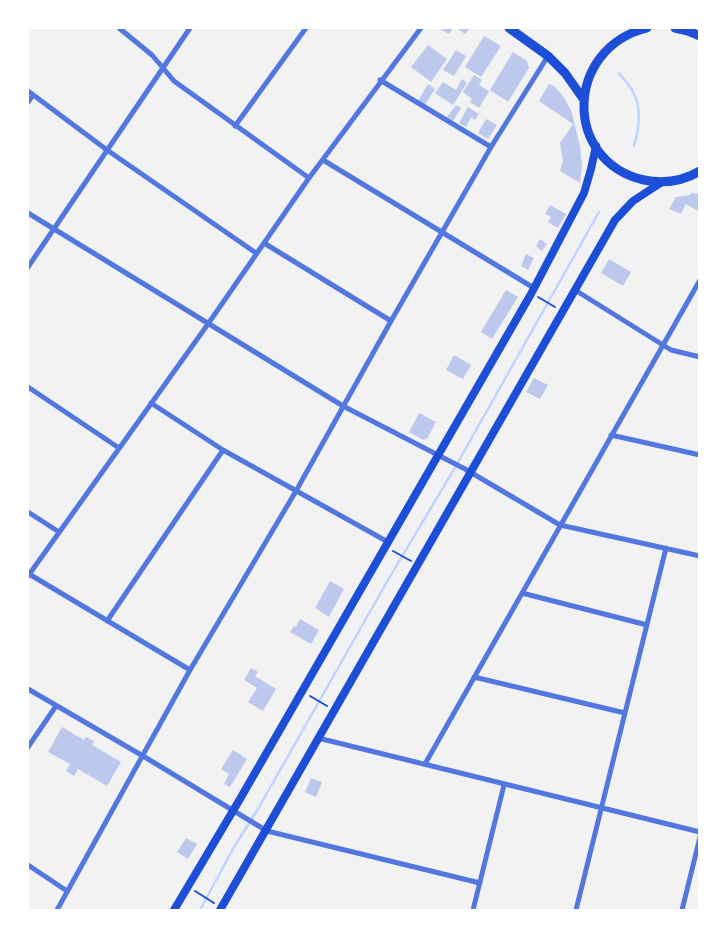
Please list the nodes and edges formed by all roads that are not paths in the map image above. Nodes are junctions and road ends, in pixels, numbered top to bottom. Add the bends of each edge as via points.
1 (119, 28) edge
2 (190, 28) edge
3 (306, 28) edge
4 (420, 28) edge
5 (509, 28) edge
6 (646, 28) edge
7 (675, 28) edge
8 (700, 36) edge
9 (548, 56) junction
10 (162, 68) junction
11 (380, 80) junction
12 (28, 91) edge
13 (33, 95) junction
14 (584, 100) junction
15 (28, 102) edge
16 (235, 126) junction
17 (596, 146) junction
18 (491, 147) junction
19 (107, 150) junction
20 (323, 160) junction
21 (699, 172) edge
22 (309, 178) junction
23 (662, 182) junction
24 (28, 213) edge
25 (53, 229) junction
26 (442, 232) junction
27 (264, 244) junction
28 (256, 253) junction
29 (28, 266) edge
30 (700, 280) edge
31 (534, 288) junction
32 (697, 289) edge
33 (575, 290) junction
34 (391, 321) junction
35 (208, 324) junction
36 (663, 344) junction
37 (700, 357) edge
38 (28, 387) edge
39 (151, 404) junction
40 (343, 406) junction
41 (611, 435) junction
42 (119, 448) junction
43 (223, 450) junction
44 (700, 455) edge
45 (442, 457) junction
46 (468, 470) junction
47 (296, 490) junction
48 (28, 512) edge
49 (560, 525) junction
50 (59, 532) junction
51 (388, 542) junction
52 (666, 548) junction
53 (700, 556) edge
54 (28, 575) edge
55 (522, 593) junction
56 (107, 621) junction
57 (647, 625) junction
58 (190, 670) junction
59 (474, 677) junction
60 (28, 689) edge
61 (56, 706) junction
62 (625, 713) junction
63 (318, 738) junction
64 (28, 747) edge
65 (143, 756) junction
66 (425, 764) junction
67 (504, 785) junction
68 (602, 807) junction
69 (233, 811) junction
70 (263, 828) junction
71 (700, 832) edge
72 (700, 837) edge
73 (28, 865) edge
74 (480, 883) junction
75 (67, 891) junction
76 (56, 910) edge
77 (174, 910) edge
78 (220, 910) edge
79 (473, 910) edge
80 (576, 910) edge
81 (682, 910) edge

1 - 10 street via 152,55
2 - 10 street
3 - 16 street
4 - 11 street
5 - 9 highway
6 - 14 highway via 624,36 605,50 588,77
7 - 8 highway
9 - 14 highway
9 - 18 street
10 - 16 street via 174,81
10 - 19 street
11 - 18 street
11 - 20 street
12 - 13 street
13 - 15 street
13 - 19 street
14 - 17 highway via 586,124
16 - 22 street
17 - 23 highway via 611,164 624,172
17 - 31 main road via 584,192
18 - 26 street
19 - 25 street
19 - 28 street
20 - 22 street
20 - 26 street
21 - 23 highway
22 - 27 street
23 - 33 main road via 633,201 616,220
24 - 25 street
25 - 29 street
25 - 35 street
26 - 31 street
26 - 34 street
27 - 28 street
27 - 34 street
28 - 35 street
30 - 32 street
31 - 45 main road
32 - 36 street
33 - 36 street
33 - 46 main road
34 - 40 street
35 - 39 street
35 - 40 street
36 - 37 street via 671,350
36 - 41 street
38 - 42 street
39 - 42 street
39 - 43 street
40 - 45 street
40 - 47 street
41 - 44 street
41 - 49 street
42 - 50 street
43 - 47 street
43 - 56 street
45 - 46 street
45 - 51 main road
46 - 49 street
46 - 63 main road via 330,708
47 - 51 street
47 - 58 street
48 - 50 street
49 - 52 street
49 - 55 street
50 - 54 street
51 - 69 main road
52 - 53 street
52 - 57 street
54 - 56 street
55 - 57 street
55 - 59 street
56 - 58 street
57 - 62 street
58 - 65 street
59 - 62 street
59 - 66 street
60 - 61 street
61 - 64 street
61 - 65 street
62 - 68 street
63 - 66 street
63 - 70 main road
65 - 69 street
65 - 75 street
66 - 67 street
67 - 68 street
67 - 74 street
68 - 71 street
68 - 80 street
69 - 70 street
69 - 77 main road
70 - 74 street
70 - 78 main road
72 - 81 street
73 - 75 street
74 - 79 street
75 - 76 street

